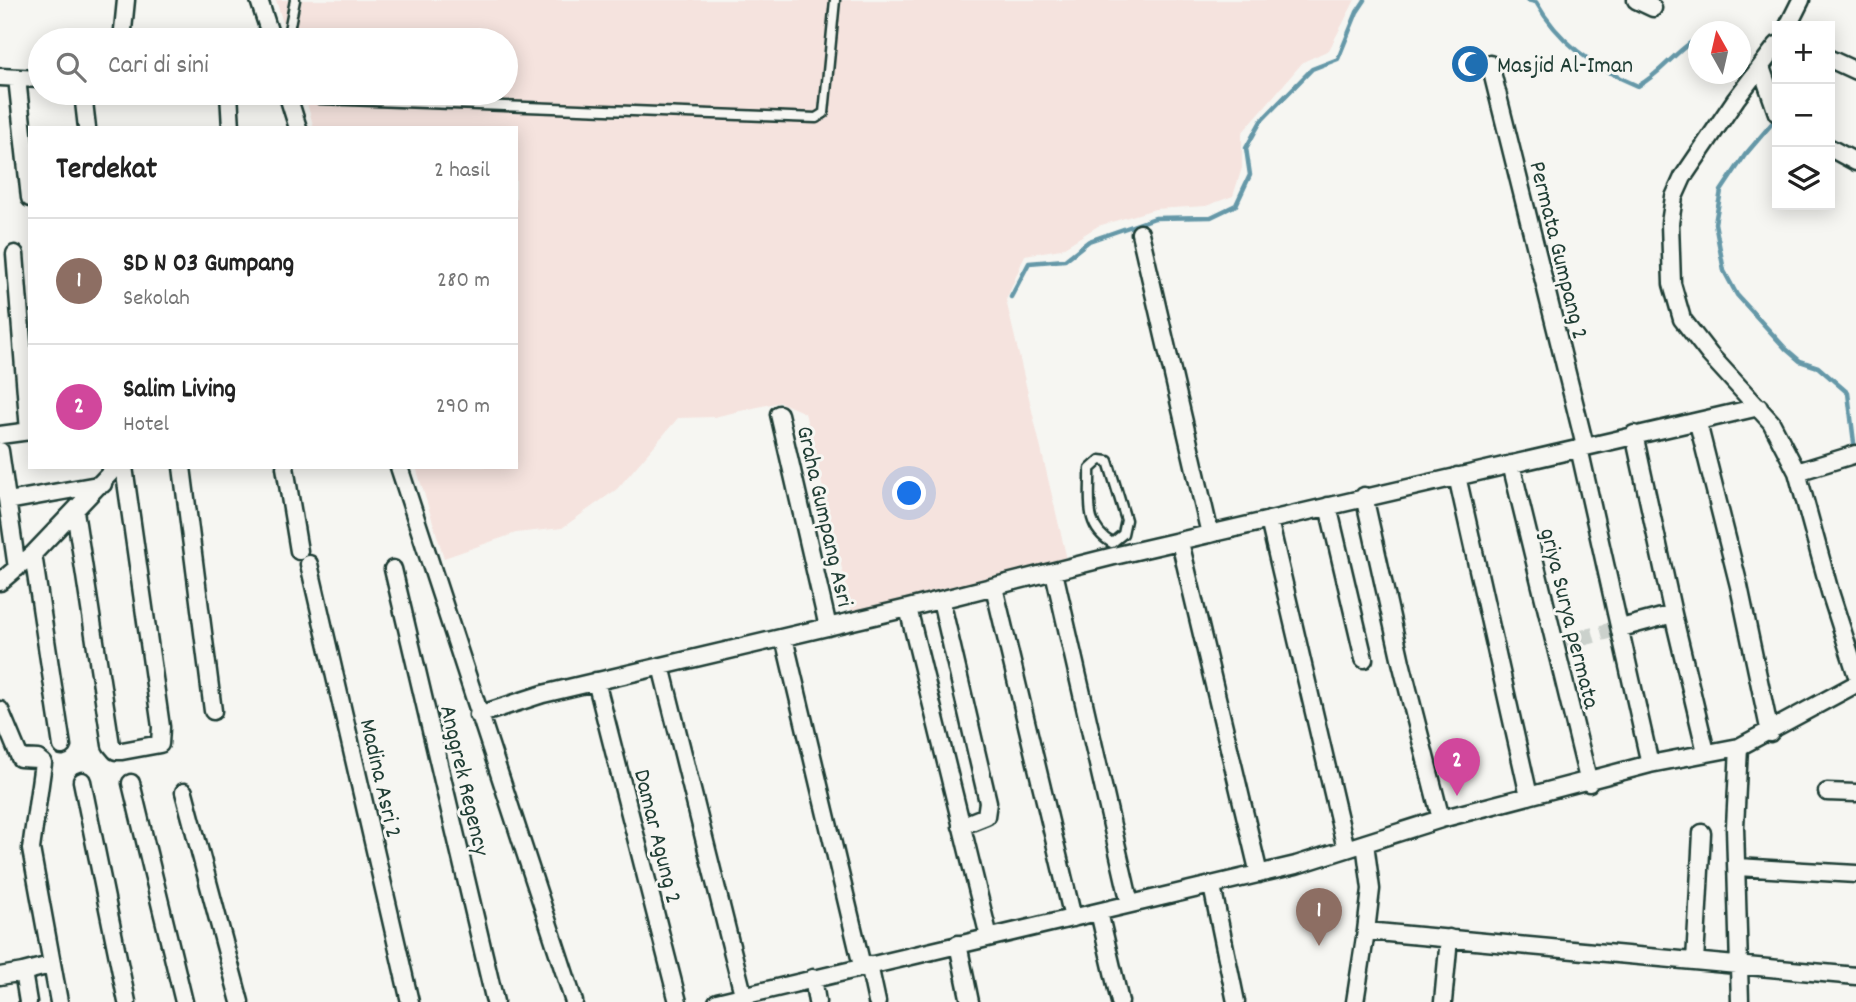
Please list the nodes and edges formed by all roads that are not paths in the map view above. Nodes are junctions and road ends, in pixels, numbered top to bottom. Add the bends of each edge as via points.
1 (125, 0) edge
2 (259, 0) edge
3 (295, 0) edge
4 (835, 0) edge
5 (1636, 0) edge
6 (1801, 0) edge
7 (1653, 8) dead end
8 (1790, 21) edge
9 (123, 28) edge
10 (268, 28) edge
11 (289, 28) edge
12 (1772, 52) edge
13 (1835, 61) edge
14 (1490, 64) dead end
15 (1760, 69) junction
16 (1856, 71) edge
17 (0, 77) edge
18 (18, 78) junction
19 (28, 78) edge
20 (1772, 100) edge
21 (84, 105) edge
22 (230, 105) edge
23 (291, 105) edge
24 (477, 105) edge
25 (87, 126) edge
26 (231, 126) edge
27 (297, 126) edge
28 (1835, 151) edge
29 (1856, 162) edge
30 (28, 178) edge
31 (1140, 233) dead end
32 (15, 254) dead end
33 (1759, 407) junction
34 (779, 414) dead end
35 (28, 418) edge
36 (1698, 423) junction
37 (28, 431) edge
38 (1634, 434) junction
39 (0, 435) edge
40 (1582, 447) junction
41 (0, 451) edge
42 (1852, 455) edge
43 (1511, 464) junction
44 (114, 469) edge
45 (124, 469) edge
46 (183, 469) edge
47 (285, 469) edge
48 (400, 469) edge
49 (1797, 472) junction
50 (1457, 476) junction
51 (103, 484) junction
52 (1364, 496) junction
53 (8, 501) junction
54 (1328, 506) junction
55 (75, 511) junction
56 (1269, 520) junction
57 (1210, 534) junction
58 (1180, 542) junction
59 (1113, 549) junction
60 (33, 554) junction
61 (17, 568) junction
62 (393, 569) dead end
63 (1054, 572) junction
64 (0, 582) edge
65 (995, 587) junction
66 (942, 600) junction
67 (908, 608) junction
68 (1673, 614) junction
69 (828, 627) junction
70 (1621, 628) junction
71 (784, 638) junction
72 (1364, 659) dead end
73 (661, 666) junction
74 (1856, 673) edge
75 (596, 681) junction
76 (1856, 684) edge
77 (0, 710) edge
78 (213, 711) dead end
79 (478, 715) junction
80 (1770, 733) junction
81 (62, 747) dead end
82 (1740, 747) junction
83 (1706, 752) junction
84 (1650, 764) junction
85 (82, 781) dead end
86 (131, 783) dead end
87 (1589, 783) junction
88 (184, 792) dead end
89 (1827, 792) dead end
90 (1856, 793) edge
91 (1528, 796) junction
92 (1441, 819) junction
93 (961, 827) junction
94 (1702, 832) dead end
95 (1365, 843) junction
96 (1346, 849) junction
97 (1737, 867) junction
98 (1259, 874) junction
99 (1856, 874) edge
100 (1212, 886) junction
101 (1130, 904) junction
102 (1099, 912) junction
103 (1073, 918) junction
104 (1366, 931) junction
105 (989, 937) junction
106 (1449, 938) junction
107 (958, 944) junction
108 (1695, 961) junction
109 (50, 965) junction
110 (865, 965) junction
111 (1737, 965) junction
112 (23, 972) junction
113 (0, 976) edge
114 (1856, 976) edge
115 (813, 978) junction
116 (745, 998) edge
117 (28, 1002) edge
118 (59, 1002) edge
119 (127, 1002) edge
120 (184, 1002) edge
121 (240, 1002) edge
122 (410, 1002) edge
123 (495, 1002) edge
124 (573, 1002) edge
125 (678, 1002) edge
126 (717, 1002) edge
127 (817, 1002) edge
128 (877, 1002) edge
129 (970, 1002) edge
130 (1121, 1002) edge
131 (1236, 1002) edge
132 (1355, 1002) edge
133 (1443, 1002) edge
134 (1740, 1002) edge

1 - 9 street
2 - 10 street
3 - 11 lane
4 - 24 lane via 824,113 816,118
5 - 7 street
6 - 8 street
12 - 15 street
13 - 16 street
14 - 40 street, Permata Gumpang 2
15 - 20 street
15 - 33 street via 1684,177 1674,197 1670,223 1676,306 1691,332
17 - 18 street
18 - 19 street
18 - 30 street
21 - 25 street
22 - 26 street
23 - 27 street
28 - 29 street
31 - 57 street
32 - 35 street
33 - 36 street
33 - 49 street
34 - 69 street, Graha Gumpang Asri
36 - 38 street
36 - 80 street
37 - 39 street
38 - 40 street
38 - 68 street
40 - 43 street
40 - 70 street, Permata Gumpang 2
41 - 53 street
42 - 49 street
43 - 50 street
43 - 87 street, griya Surya permata
44 - 51 street
45 - 55 street via 160,744 122,751 111,745
46 - 78 street
47 - 122 street, Madina Asri 2
48 - 79 street
49 - 74 street
50 - 52 street
50 - 91 street
51 - 53 street
51 - 55 street
52 - 54 street
52 - 92 street
53 - 61 street
54 - 56 street
54 - 72 street
55 - 60 street
56 - 57 street
56 - 96 street
57 - 58 street
58 - 59 street
58 - 98 street
59 - 59 lane via 1098,534 1092,518 1090,469 1100,460 1108,461 1126,520
59 - 63 street
60 - 61 street
60 - 81 street
61 - 64 street
62 - 123 street, Anggrek Regency
63 - 65 street
63 - 101 street
65 - 66 street
65 - 103 street
66 - 67 street
66 - 93 street via 988,802 986,817
67 - 69 street
67 - 93 street
68 - 70 street
68 - 83 street
69 - 71 street
70 - 84 street, Permata Gumpang 2
71 - 73 street
71 - 110 street
73 - 75 street
73 - 116 street
75 - 79 street
75 - 125 street, Damar Agung 2
76 - 80 street
77 - 109 street via 20,758 43,763 31,849
79 - 124 street
80 - 82 street
82 - 83 street
82 - 97 street
83 - 84 street
84 - 87 street
85 - 119 street
86 - 120 street
87 - 91 street
88 - 121 street
89 - 90 street
91 - 92 street
92 - 95 street
93 - 105 street
94 - 108 street
95 - 96 street
95 - 104 street via 1371,889
96 - 98 street
97 - 99 street
97 - 111 street
98 - 100 street
100 - 101 street
100 - 131 street
101 - 102 street
102 - 103 street
102 - 130 street
103 - 105 street
104 - 106 street
104 - 132 street
105 - 107 street
106 - 108 street
106 - 133 street
107 - 110 street
107 - 129 street
108 - 111 street
109 - 112 street
109 - 118 street
110 - 115 street
110 - 128 street
111 - 114 street
111 - 134 street
112 - 113 street
112 - 117 street
115 - 116 street
115 - 127 street
116 - 126 street

